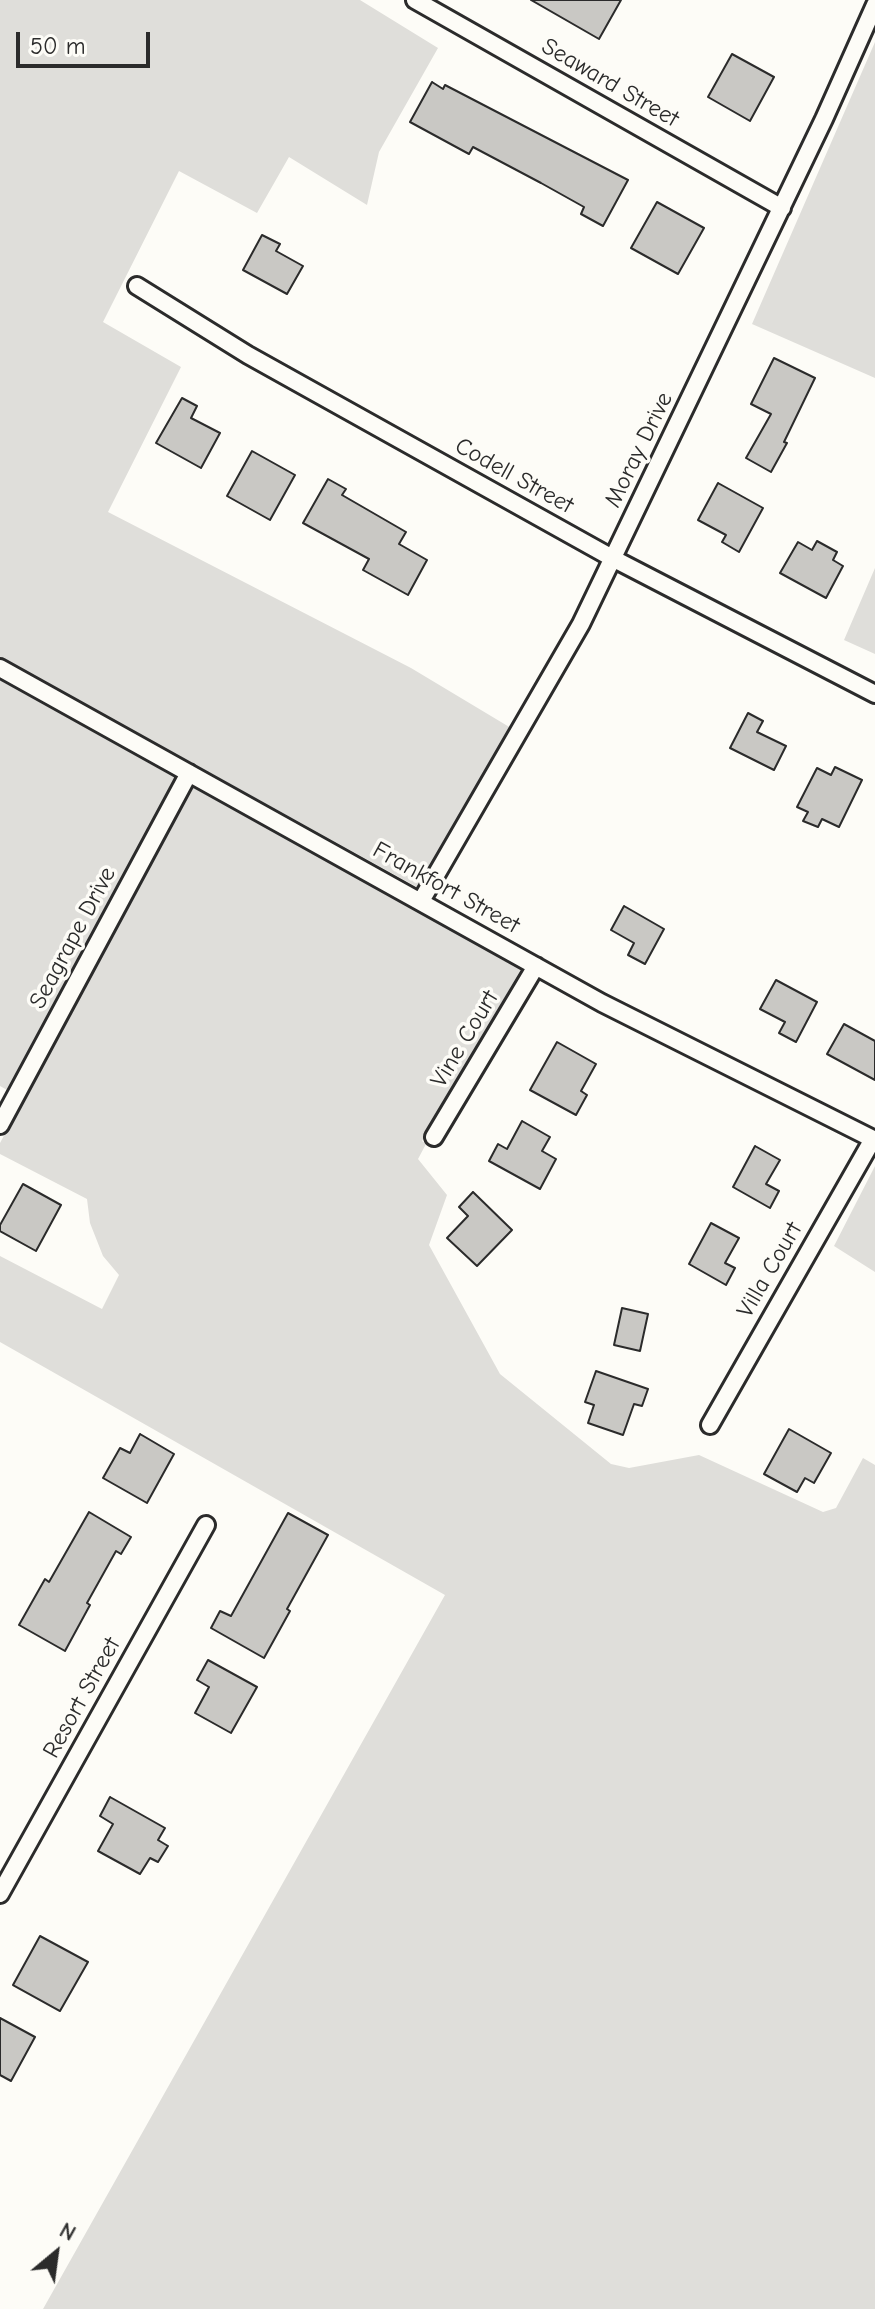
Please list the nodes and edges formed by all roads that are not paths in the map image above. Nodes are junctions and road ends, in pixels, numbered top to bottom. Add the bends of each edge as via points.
1 (415, 0) edge
2 (875, 5) edge
3 (782, 208) junction
4 (137, 286) dead end
5 (614, 559) junction
6 (0, 668) edge
7 (875, 694) edge
8 (189, 773) junction
9 (421, 901) junction
10 (536, 966) junction
11 (5, 1105) edge
12 (0, 1125) edge
13 (434, 1137) dead end
14 (874, 1139) edge
15 (710, 1425) dead end
16 (206, 1525) dead end
17 (0, 1894) edge

1 - 3 street, Seaward Street
2 - 3 street, Moray Drive
3 - 5 street, Moray Drive
4 - 5 street, Codell Street via 248,355
5 - 7 street, Codell Street
5 - 9 street, Moray Drive
6 - 8 street, Frankfort Street
8 - 9 street, Frankfort Street
8 - 11 street, Seagrape Drive
9 - 10 street, Frankfort Street
10 - 13 street, Vine Court
10 - 14 street, Frankfort Street
11 - 12 street, Seagrape Drive
14 - 15 street, Villa Court
16 - 17 street, Resort Street

